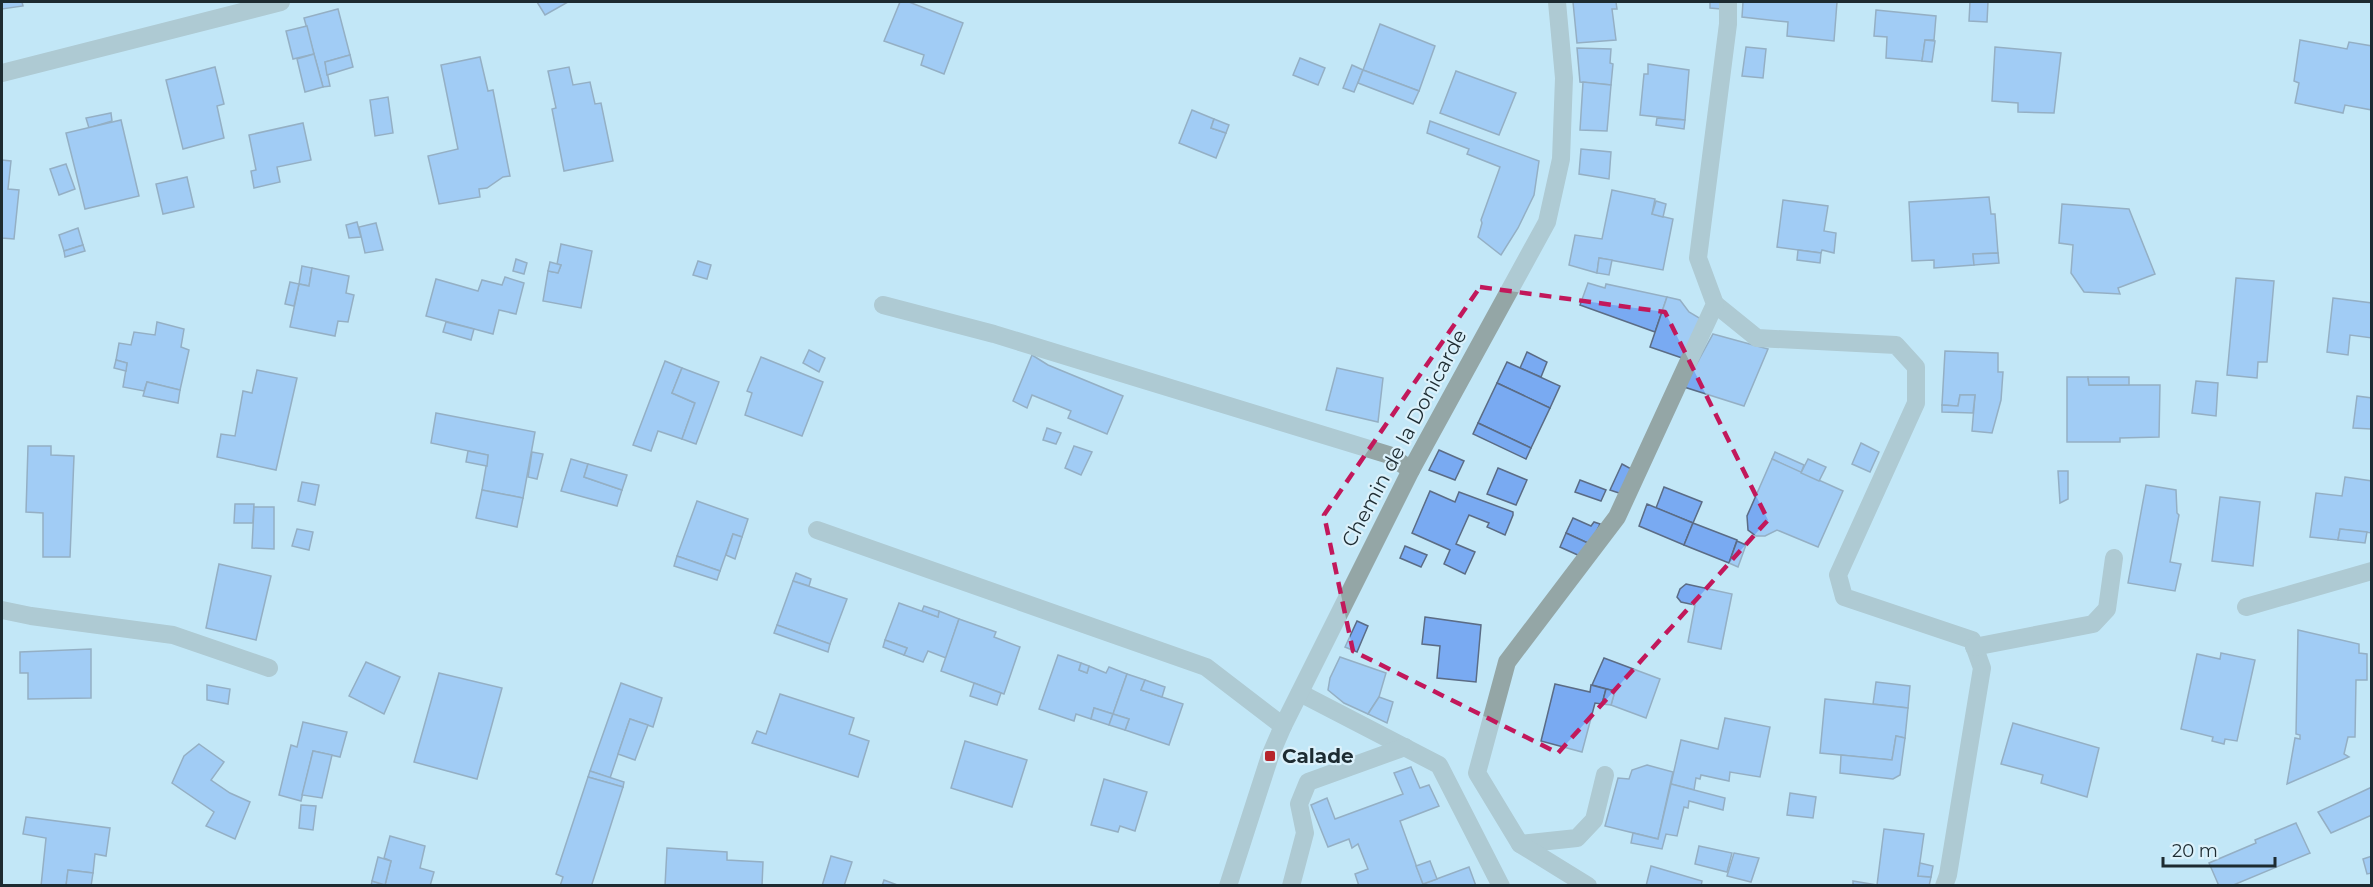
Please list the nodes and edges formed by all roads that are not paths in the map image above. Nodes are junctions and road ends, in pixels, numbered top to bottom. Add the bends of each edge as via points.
1 (281, 2) edge
2 (1557, 2) edge
3 (1728, 2) edge
4 (2, 73) edge
5 (1714, 304) junction
6 (883, 305) dead end
7 (1411, 471) junction
8 (817, 530) dead end
9 (2114, 558) dead end
10 (2366, 573) edge
11 (2372, 590) edge
12 (2246, 607) dead end
13 (2, 610) edge
14 (1974, 647) junction
15 (269, 668) dead end
16 (1300, 693) junction
17 (1283, 726) junction
18 (1405, 747) junction
19 (1605, 775) dead end
20 (1520, 844) junction
21 (1228, 885) edge
22 (1290, 885) edge
23 (1501, 885) edge
24 (1588, 885) edge
25 (1944, 885) edge

1 - 4 street
2 - 7 street, Chemin de la Donicarde via 1564,78 1561,159 1547,222
3 - 5 street via 1698,258
5 - 14 street via 1757,338 1896,345 1916,367 1916,403 1838,575 1845,597 1972,640
5 - 20 street via 1617,517 1507,662 1478,774
6 - 7 street via 994,334 1389,455
7 - 16 street, Chemin de la Donicarde
8 - 17 street via 1206,667
9 - 14 street via 2107,609 2092,624
10 - 11 street
10 - 12 street
13 - 15 street via 173,635
14 - 25 street via 1982,668
16 - 17 street, Chemin de la Donicarde
16 - 18 street
17 - 21 street, Chemin de la Donicarde
18 - 22 street via 1308,782 1299,804 1305,833
18 - 23 street via 1439,765
19 - 20 street via 1594,820 1577,838
20 - 24 street

